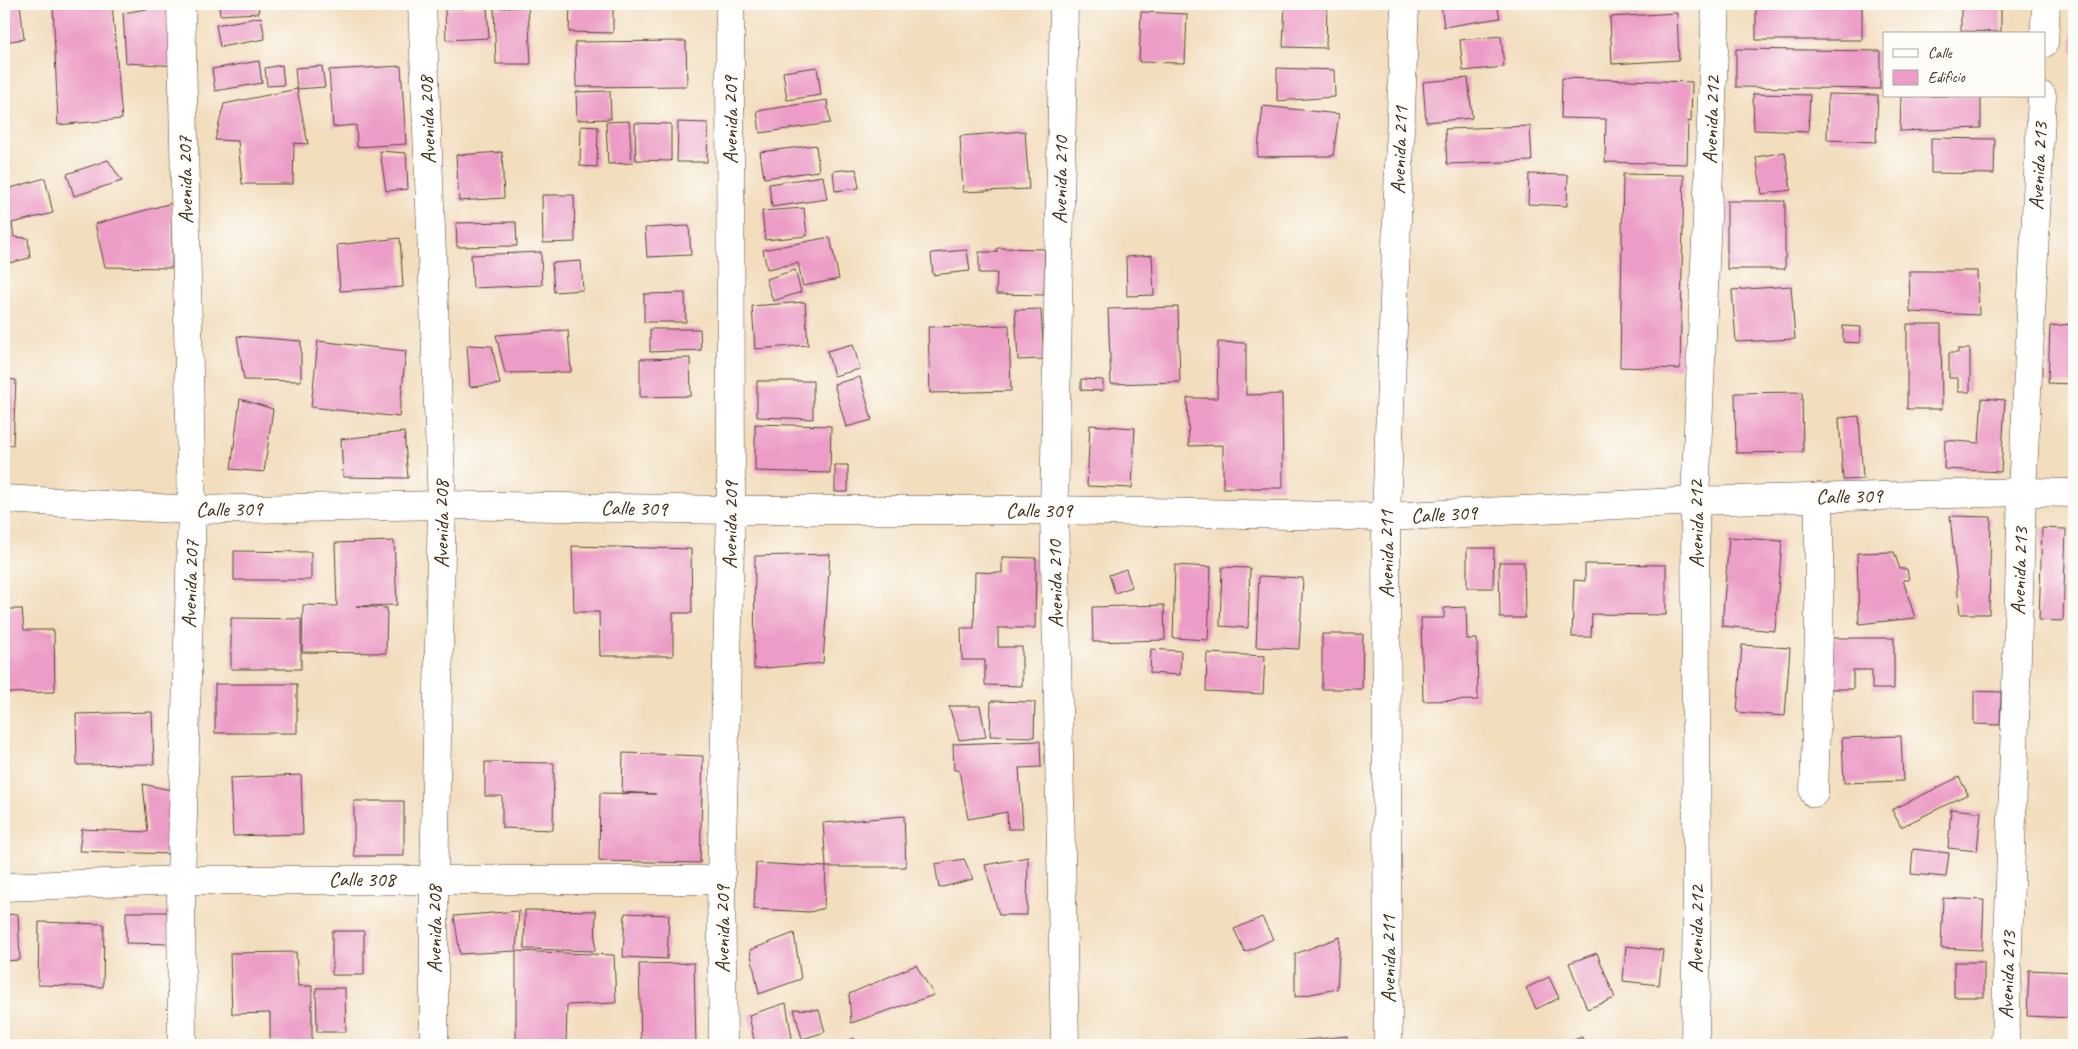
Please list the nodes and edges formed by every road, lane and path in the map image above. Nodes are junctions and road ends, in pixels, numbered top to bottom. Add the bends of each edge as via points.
1 (181, 4) edge
2 (422, 4) edge
3 (730, 4) edge
4 (1064, 4) edge
5 (1405, 4) edge
6 (1716, 4) edge
7 (2046, 4) edge
8 (2045, 32) edge
9 (2042, 98) edge
10 (2022, 492) junction
11 (2074, 493) edge
12 (1819, 497) junction
13 (4, 499) edge
14 (1695, 501) junction
15 (442, 504) junction
16 (192, 510) junction
17 (731, 510) junction
18 (1054, 510) junction
19 (1386, 517) junction
20 (1814, 793) dead end
21 (434, 879) junction
22 (181, 880) junction
23 (721, 880) junction
24 (4, 887) edge
25 (182, 1045) edge
26 (434, 1045) edge
27 (723, 1045) edge
28 (1065, 1045) edge
29 (1388, 1045) edge
30 (1695, 1045) edge
31 (2004, 1045) edge

1 - 16 street, Avenida 207
2 - 15 street, Avenida 208
3 - 17 street, Avenida 209
4 - 18 street, Avenida 210
5 - 19 street, Avenida 211
6 - 14 street, Avenida 212
7 - 8 street
9 - 10 street, Avenida 213
10 - 11 street, Calle 309
10 - 12 street, Calle 309
10 - 31 street, Avenida 213
12 - 14 street, Calle 309
12 - 20 street
13 - 16 street, Calle 309
14 - 19 street, Calle 309
14 - 30 street, Avenida 212
15 - 16 street, Calle 309
15 - 17 street, Calle 309
15 - 21 street, Avenida 208
16 - 22 street, Avenida 207
17 - 18 street, Calle 309
17 - 23 street, Avenida 209
18 - 19 street, Calle 309
18 - 28 street, Avenida 210
19 - 29 street, Avenida 211
21 - 22 street, Calle 308
21 - 23 street, Calle 308
21 - 26 street, Avenida 208
22 - 24 street, Calle 308
22 - 25 street, Avenida 207
23 - 27 street, Avenida 209

